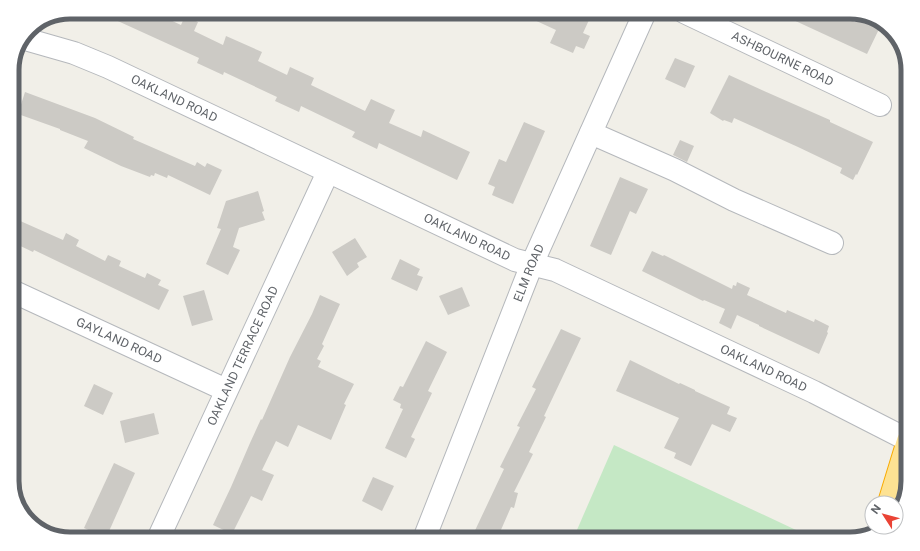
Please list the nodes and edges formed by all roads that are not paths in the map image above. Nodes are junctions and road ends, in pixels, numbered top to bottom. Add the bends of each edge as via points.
1 (642, 19) edge
2 (699, 19) edge
3 (30, 39) edge
4 (880, 105) dead end
5 (591, 133) junction
6 (328, 172) junction
7 (832, 243) dead end
8 (532, 264) junction
9 (19, 294) edge
10 (226, 390) junction
11 (901, 436) edge
12 (901, 464) edge
13 (892, 495) edge
14 (161, 532) edge
15 (427, 532) edge

1 - 5 street, ELM ROAD
2 - 4 street, ASHBOURNE ROAD
3 - 6 street, OAKLAND ROAD via 108,67
5 - 7 street
5 - 8 street, ELM ROAD
6 - 8 street, OAKLAND ROAD via 515,260
6 - 10 street, OAKLAND TERRACE ROAD
8 - 11 street, OAKLAND ROAD via 555,270 814,392
8 - 15 street, ELM ROAD
9 - 10 street, GAYLAND ROAD
10 - 14 street, OAKLAND TERRACE ROAD
12 - 13 highway

